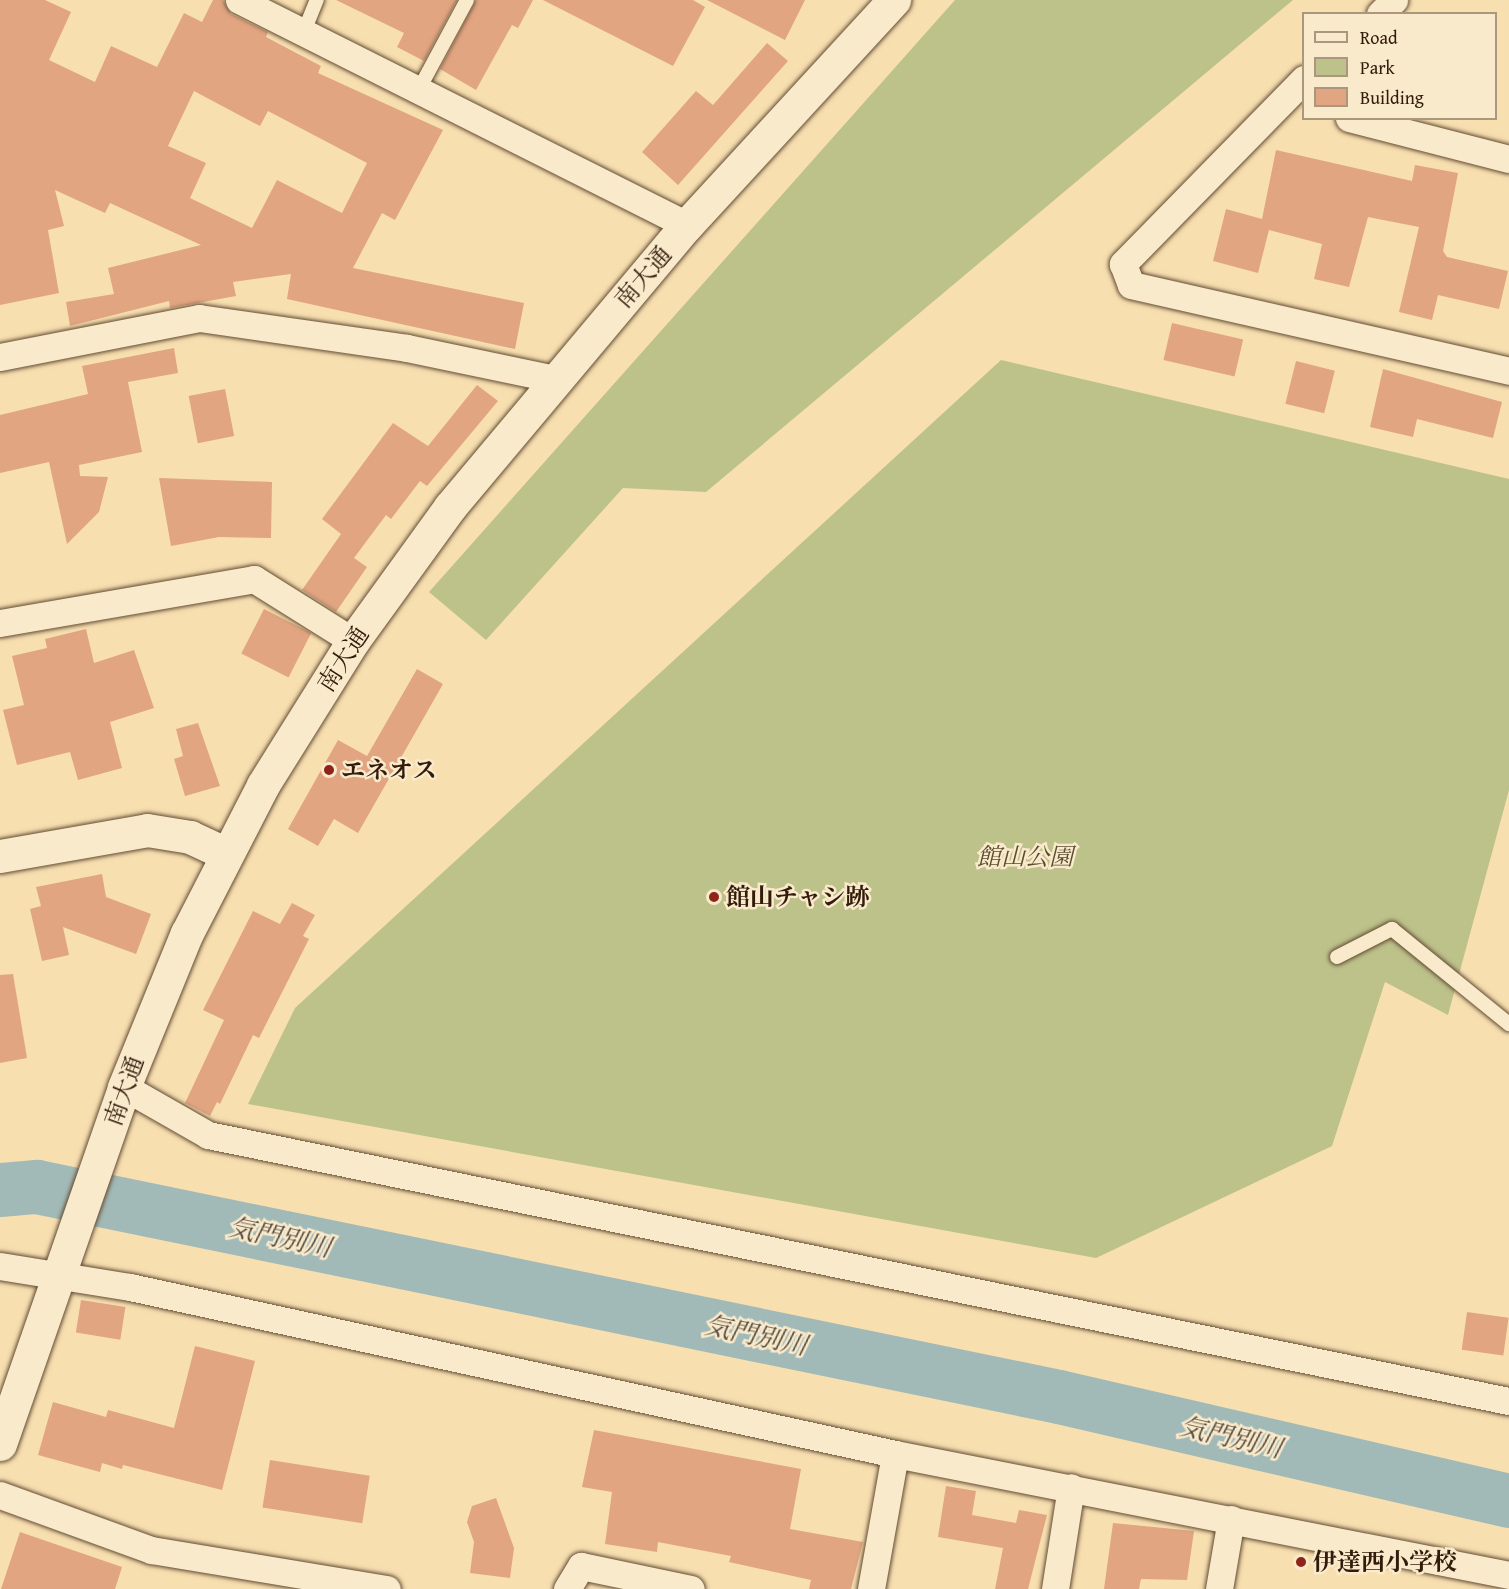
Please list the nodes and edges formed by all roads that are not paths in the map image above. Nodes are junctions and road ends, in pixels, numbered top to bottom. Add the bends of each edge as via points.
1 (239, 0) edge
2 (317, 0) edge
3 (467, 0) edge
4 (894, 0) edge
5 (1394, 0) edge
6 (1382, 12) edge
7 (303, 34) junction
8 (1302, 81) edge
9 (418, 91) junction
10 (1277, 101) junction
11 (1302, 107) edge
12 (1357, 120) edge
13 (1509, 159) edge
14 (687, 225) junction
15 (0, 357) edge
16 (1509, 371) edge
17 (556, 379) junction
18 (0, 623) edge
19 (353, 641) junction
20 (225, 854) junction
21 (0, 856) edge
22 (1337, 957) dead end
23 (1509, 1024) edge
24 (124, 1087) junction
25 (64, 1263) junction
26 (0, 1266) edge
27 (1509, 1401) edge
28 (0, 1444) edge
29 (895, 1454) junction
30 (1071, 1487) junction
31 (0, 1495) edge
32 (1231, 1519) junction
33 (1509, 1575) edge
34 (387, 1589) edge
35 (567, 1589) edge
36 (691, 1589) edge
37 (872, 1589) edge
38 (1055, 1589) edge
39 (1219, 1589) edge

1 - 7 street
2 - 7 lane
3 - 9 lane
4 - 14 street, 南大通
5 - 6 street
7 - 9 street
8 - 10 street
9 - 14 street
10 - 11 street
10 - 16 street via 1123,264 1131,285
12 - 13 street
14 - 17 street, 南大通
15 - 17 street via 199,318 407,348
17 - 19 street, 南大通 via 450,507
18 - 19 street via 254,579
19 - 20 street, 南大通
20 - 21 street via 190,837 147,830
20 - 24 street, 南大通
22 - 23 lane via 1392,929
24 - 25 street, 南大通
24 - 27 street via 208,1135
25 - 26 street
25 - 28 street, 南大通
25 - 29 street
29 - 30 street
29 - 37 street
30 - 32 street
30 - 38 street
31 - 34 street via 151,1550
32 - 33 street via 1285,1534
32 - 39 street
35 - 36 street via 581,1566

